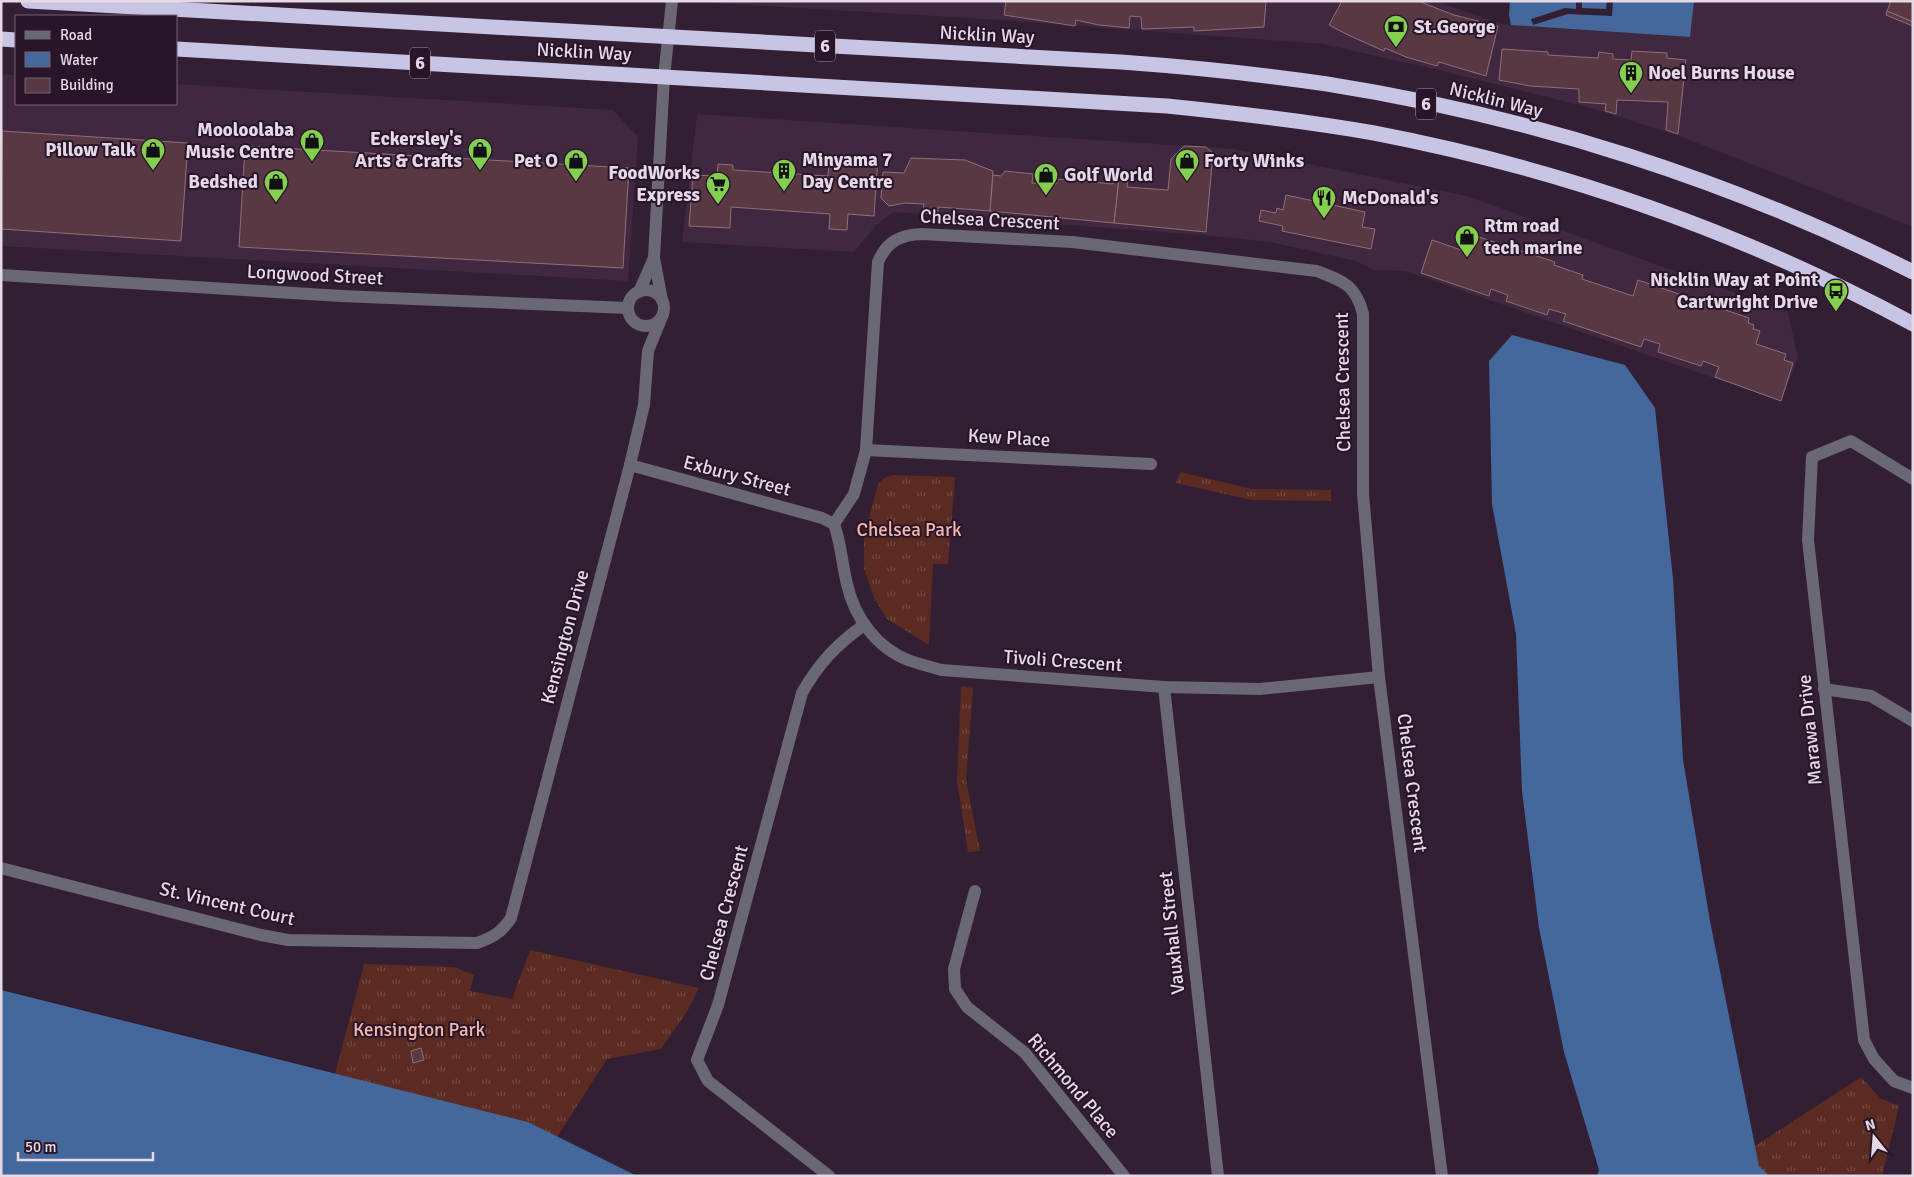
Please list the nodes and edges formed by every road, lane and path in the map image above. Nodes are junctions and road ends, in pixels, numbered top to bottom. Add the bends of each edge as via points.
1 (28, 1) edge
2 (672, 1) edge
3 (668, 36) junction
4 (1, 39) edge
5 (15, 40) edge
6 (178, 49) edge
7 (664, 77) junction
8 (654, 258) junction
9 (1913, 272) edge
10 (1, 275) edge
11 (639, 292) junction
12 (662, 300) junction
13 (628, 308) junction
14 (663, 314) junction
15 (1913, 324) edge
16 (640, 326) junction
17 (648, 351) junction
18 (866, 450) junction
19 (1151, 464) dead end
20 (630, 465) junction
21 (1913, 479) edge
22 (834, 524) junction
23 (864, 625) junction
24 (1379, 677) junction
25 (1164, 687) junction
26 (1824, 689) junction
27 (1913, 720) edge
28 (1, 868) edge
29 (974, 891) dead end
30 (504, 928) joint
31 (1913, 1088) edge
32 (829, 1176) edge
33 (1124, 1176) edge
34 (1218, 1176) edge
35 (1442, 1176) edge

1 - 3 highway, Nicklin Way / 6
2 - 3 street
3 - 7 street
3 - 9 highway, Nicklin Way / 6 via 1197,68 1372,92 1514,124 1683,174 1771,207
4 - 5 highway
6 - 7 highway, Nicklin Way / 6
7 - 8 street
7 - 15 highway, Nicklin Way / 6 via 1167,106 1238,113 1374,134 1549,175 1686,220 1808,271
8 - 11 street
8 - 12 street
10 - 13 street, Longwood Street via 341,296
11 - 12 street via 652,292
11 - 13 street via 633,296
12 - 14 street
13 - 16 street via 629,316
14 - 16 street via 654,324
14 - 17 street, Kensington Drive
16 - 17 street, Kensington Drive
17 - 20 street, Kensington Drive via 644,405
18 - 19 street, Kew Place
18 - 22 street, Chelsea Crescent via 854,494
18 - 24 street, Chelsea Crescent via 878,262 892,242 906,235 1072,242 1317,271 1335,278 1351,287 1360,300 1363,314 1363,494
20 - 22 street, Exbury Street
20 - 30 street, Kensington Drive via 510,918
21 - 26 street, Marawa Drive via 1851,441 1812,457 1808,540
22 - 23 street, Tivoli Crescent via 852,603
23 - 25 street, Tivoli Crescent via 880,643 907,660 942,670
23 - 32 street, Chelsea Crescent via 848,636 815,670 802,693 718,1005 698,1060 708,1081
24 - 25 street, Tivoli Crescent via 1260,689
24 - 35 street, Chelsea Crescent
25 - 34 street, Vauxhall Street
26 - 27 street via 1871,696
26 - 31 street, Marawa Drive via 1864,1040 1874,1059 1894,1082
28 - 30 street, St. Vincent Court via 288,940 477,943
29 - 33 street, Richmond Place via 954,970 955,988 967,1007 1025,1053

